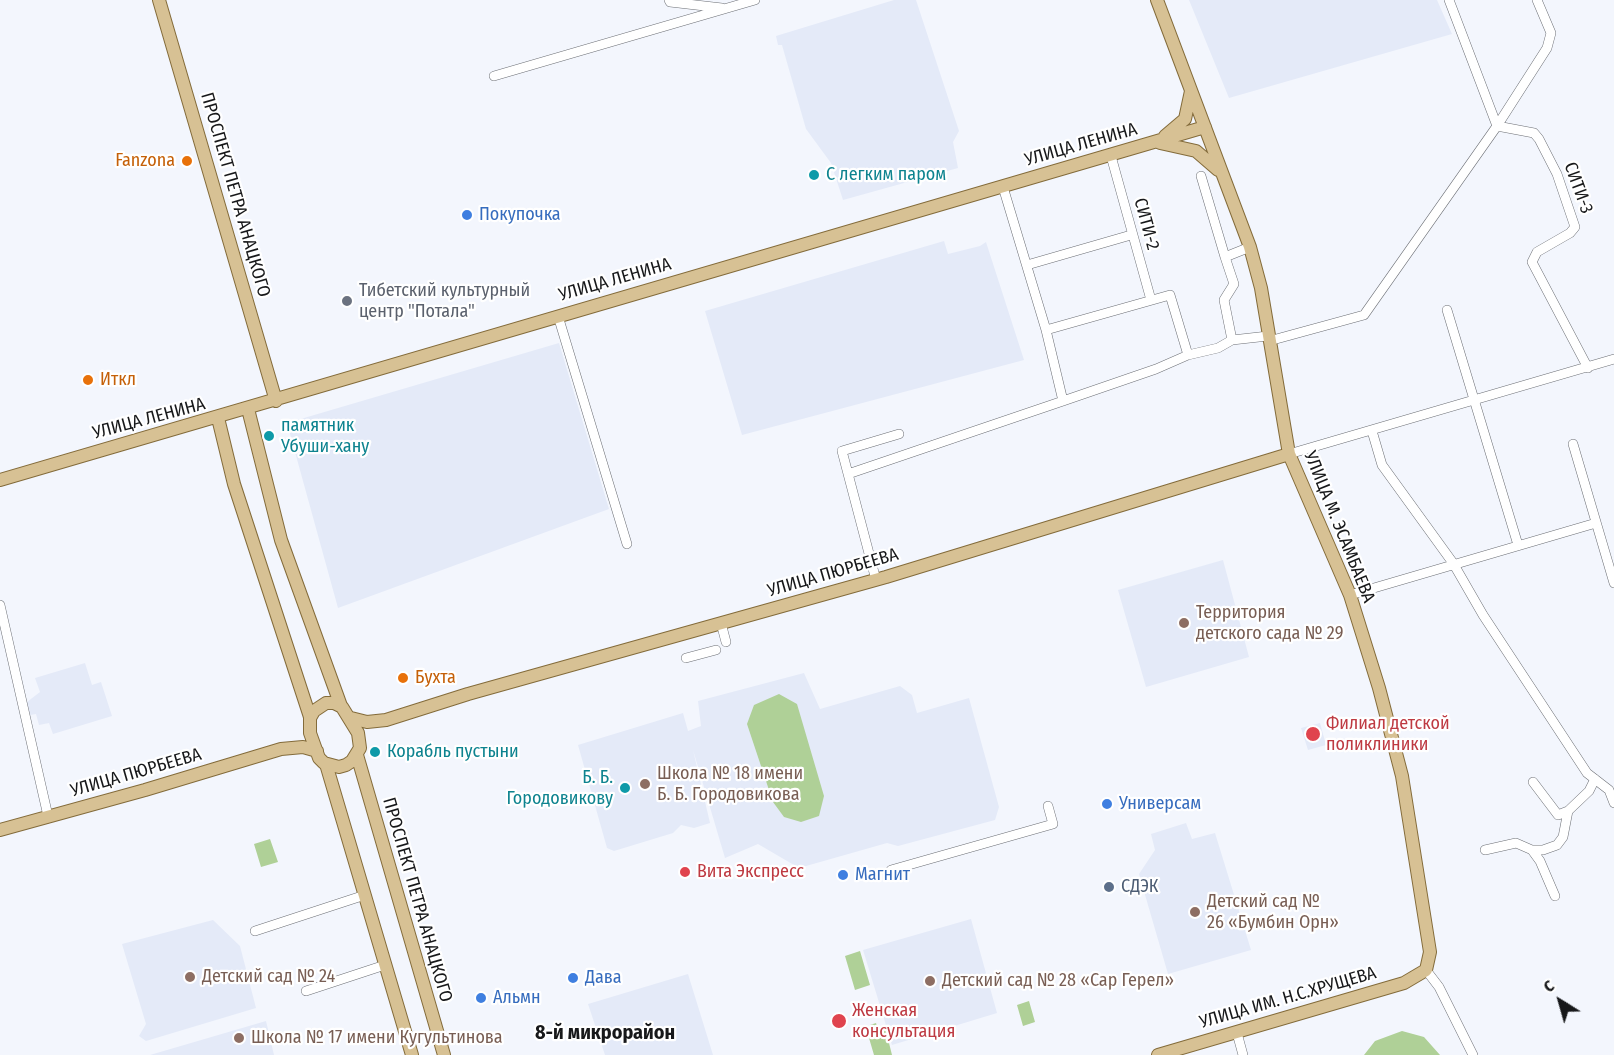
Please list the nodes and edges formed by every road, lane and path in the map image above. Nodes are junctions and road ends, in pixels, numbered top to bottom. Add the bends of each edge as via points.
1 (159, 0) edge
2 (669, 0) edge
3 (755, 0) edge
4 (1157, 0) edge
5 (1449, 0) edge
6 (1537, 0) edge
7 (731, 5) edge
8 (494, 76) dead end
9 (1191, 90) junction
10 (1497, 126) junction
11 (1205, 127) junction
12 (1156, 143) junction
13 (1111, 156) junction
14 (1201, 176) dead end
15 (1223, 176) junction
16 (1003, 187) junction
17 (1131, 235) junction
18 (1250, 247) junction
19 (1225, 257) junction
20 (1027, 266) junction
21 (1151, 300) junction
22 (1447, 310) dead end
23 (558, 316) junction
24 (1046, 330) junction
25 (1268, 338) junction
26 (1232, 340) junction
27 (1188, 355) junction
28 (1614, 359) edge
29 (1588, 368) junction
30 (276, 400) junction
31 (1063, 400) junction
32 (1475, 400) junction
33 (248, 409) junction
34 (218, 418) junction
35 (1372, 431) junction
36 (899, 434) dead end
37 (1573, 444) dead end
38 (1289, 454) junction
39 (848, 474) junction
40 (0, 480) edge
41 (1596, 523) junction
42 (627, 543) dead end
43 (1518, 545) junction
44 (1453, 563) junction
45 (876, 580) junction
46 (1614, 583) edge
47 (1350, 595) junction
48 (0, 605) edge
49 (721, 623) junction
50 (726, 642) dead end
51 (716, 650) dead end
52 (686, 658) dead end
53 (341, 706) junction
54 (351, 718) junction
55 (386, 720) junction
56 (310, 723) junction
57 (360, 740) junction
58 (281, 749) junction
59 (316, 751) junction
60 (357, 755) junction
61 (326, 764) junction
62 (1595, 779) junction
63 (1533, 782) dead end
64 (1614, 803) edge
65 (1048, 806) dead end
66 (1568, 811) junction
67 (48, 816) junction
68 (0, 830) edge
69 (1485, 850) dead end
70 (1532, 850) junction
71 (891, 870) dead end
72 (365, 895) junction
73 (1555, 896) dead end
74 (255, 930) dead end
75 (385, 965) junction
76 (1426, 970) junction
77 (306, 991) dead end
78 (1238, 1033) junction
79 (412, 1055) edge
80 (444, 1055) edge
81 (1158, 1055) edge
82 (1243, 1055) edge
83 (1473, 1055) edge

1 - 30 main road, ПРОСПЕКТ ПЕТРА АНАЦКОГО
2 - 7 street
3 - 7 street
4 - 9 main road, УЛИЦА М. ЭСАМБАЕВА
5 - 10 street
6 - 10 street via 1551,33 1550,41
7 - 8 street
9 - 11 main road, УЛИЦА М. ЭСАМБАЕВА
9 - 12 main road via 1185,119
10 - 25 street via 1365,315
10 - 29 street, СИТИ-3 via 1534,133 1557,174 1575,226 1570,234 1537,252 1533,266
11 - 12 main road, УЛИЦА ЛЕНИНА
11 - 15 main road, УЛИЦА М. ЭСАМБАЕВА
12 - 13 main road, УЛИЦА ЛЕНИНА
12 - 15 main road via 1196,151
13 - 16 main road, УЛИЦА ЛЕНИНА
13 - 17 street, СИТИ-2
14 - 19 street
15 - 18 main road, УЛИЦА М. ЭСАМБАЕВА
16 - 20 street
16 - 23 main road, УЛИЦА ЛЕНИНА
17 - 20 street
17 - 21 street, СИТИ-2
18 - 19 street
18 - 25 main road, УЛИЦА М. ЭСАМБАЕВА
19 - 26 street via 1234,284 1224,300
20 - 24 street
21 - 24 street
21 - 27 street via 1170,295
22 - 32 street
23 - 30 main road, УЛИЦА ЛЕНИНА
23 - 42 street
24 - 31 street
25 - 26 street
25 - 38 main road, УЛИЦА М. ЭСАМБАЕВА
26 - 27 street via 1218,348
27 - 31 street
28 - 29 street
29 - 32 street
30 - 33 main road, УЛИЦА ЛЕНИНА
31 - 39 street
32 - 35 street
32 - 43 street
33 - 34 main road, УЛИЦА ЛЕНИНА
33 - 53 main road via 281,540
34 - 40 main road, УЛИЦА ЛЕНИНА
34 - 56 main road via 234,484
35 - 38 street
35 - 44 street via 1382,465
36 - 39 street via 842,451
37 - 41 street
38 - 45 main road, УЛИЦА ПЮРБЕЕВА
38 - 47 main road, УЛИЦА М. ЭСАМБАЕВА
39 - 45 street
41 - 43 street
41 - 46 street
43 - 44 street
44 - 47 street
44 - 62 street via 1483,615 1587,773
45 - 49 main road, УЛИЦА ПЮРБЕЕВА
47 - 76 main road, УЛИЦА М. ЭСАМБАЕВА via 1402,776 1430,952
48 - 67 street
49 - 50 street
49 - 55 main road, УЛИЦА ПЮРБЕЕВА
51 - 52 street
53 - 54 main road
53 - 56 main road via 319,706
54 - 55 main road via 366,722
54 - 57 main road
55 - 57 main road via 368,730
56 - 58 main road
56 - 59 main road
57 - 60 main road
58 - 59 main road via 303,747
58 - 67 main road, УЛИЦА ПЮРБЕЕВА
59 - 61 main road
60 - 61 main road via 346,765
60 - 80 main road, ПРОСПЕКТ ПЕТРА АНАЦКОГО
61 - 72 main road
62 - 64 street via 1610,790
62 - 66 street via 1589,791
63 - 66 street via 1558,815
65 - 71 street via 1053,824
66 - 70 street via 1563,837 1557,845
67 - 68 main road, УЛИЦА ПЮРБЕЕВА
69 - 70 street via 1516,843
70 - 73 street
72 - 74 street
72 - 75 main road
75 - 77 street
75 - 79 main road
76 - 78 main road, УЛИЦА ИМ. Н.С.ХРУЩЕВА via 1404,983
76 - 83 street via 1439,987
78 - 81 main road, УЛИЦА ИМ. Н.С.ХРУЩЕВА
78 - 82 street

